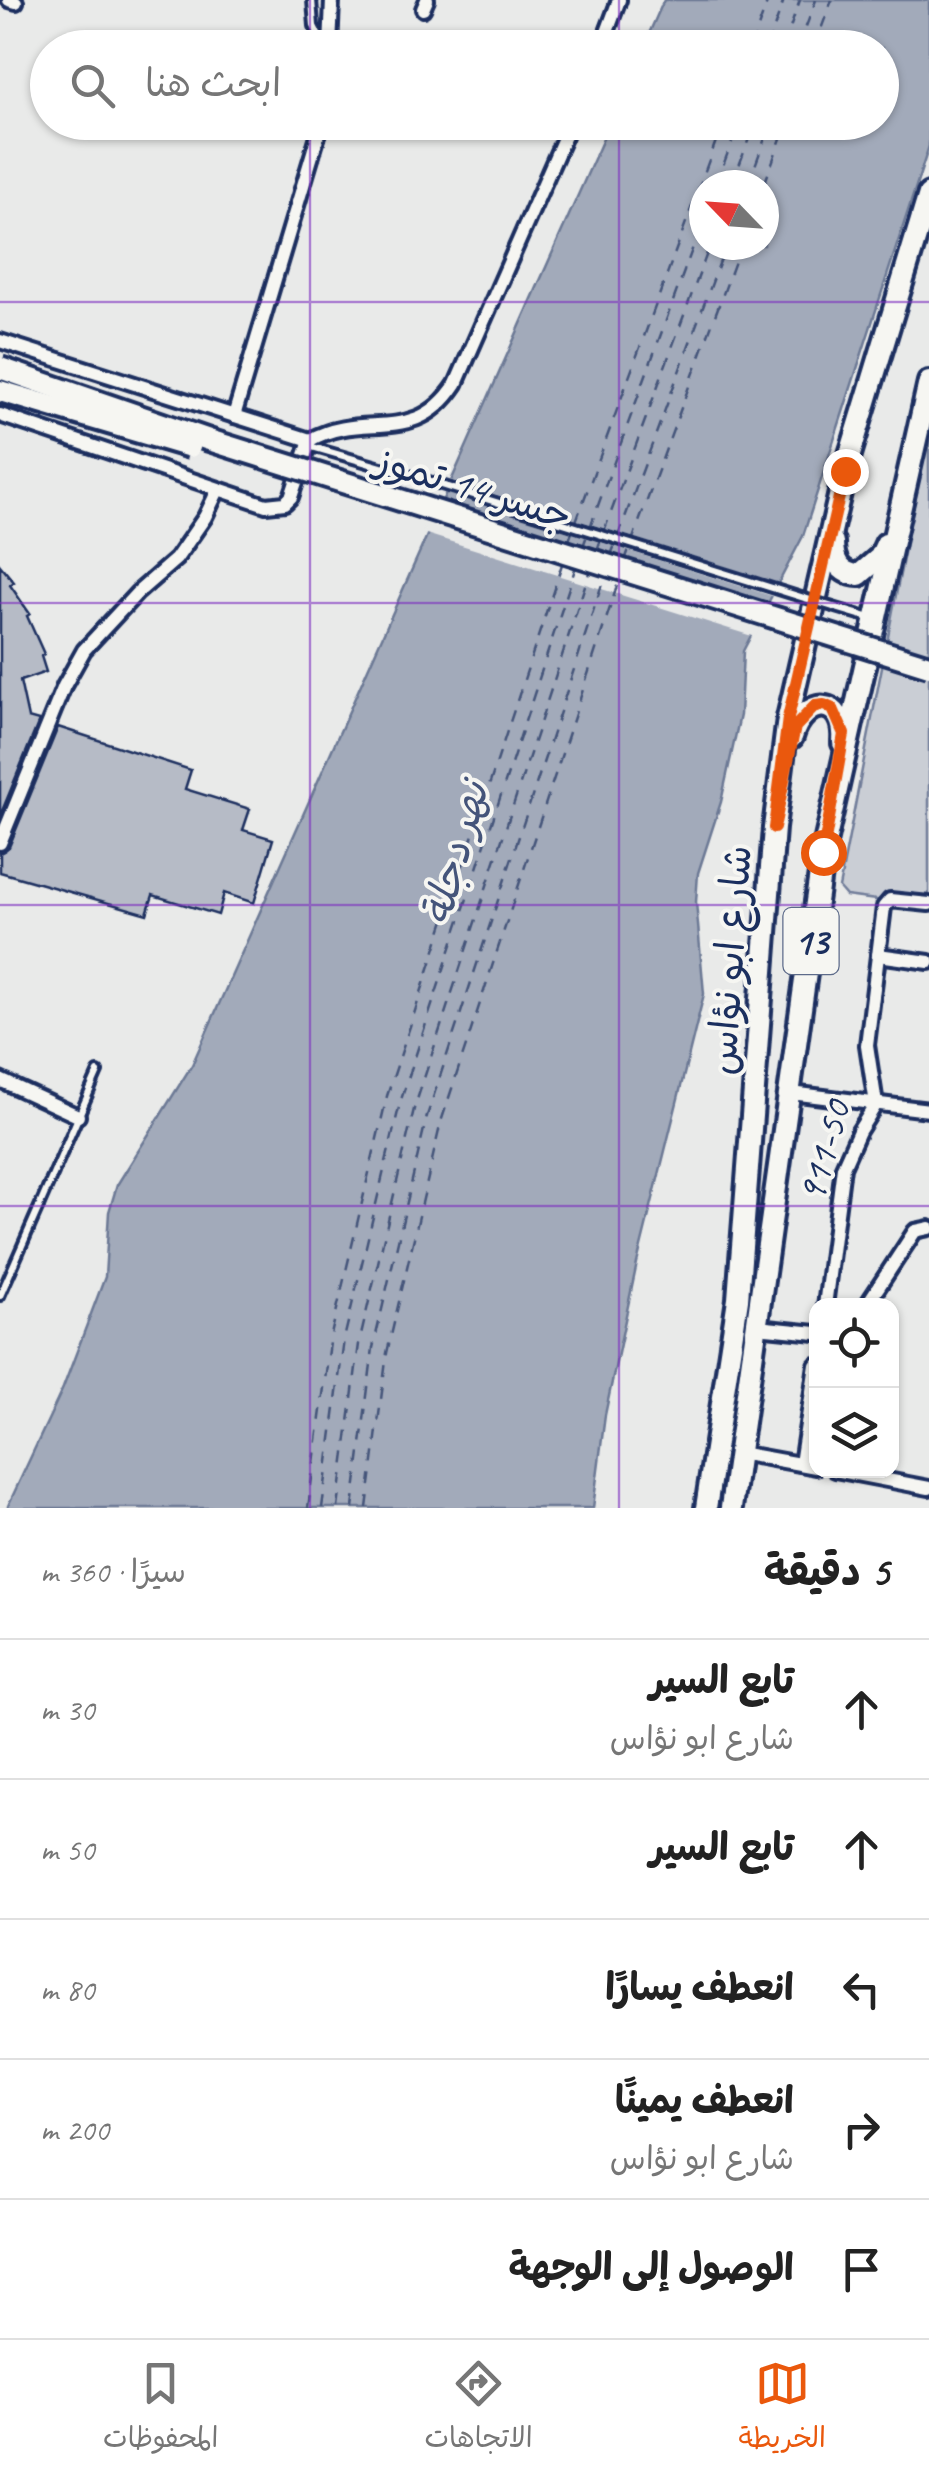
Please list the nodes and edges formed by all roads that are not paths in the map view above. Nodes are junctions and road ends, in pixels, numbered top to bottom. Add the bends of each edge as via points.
1 (312, 0) edge
2 (332, 0) edge
3 (620, 0) edge
4 (317, 30) edge
5 (330, 30) edge
6 (608, 30) edge
7 (317, 140) edge
8 (563, 140) edge
9 (929, 194) edge
10 (0, 341) edge
11 (0, 368) edge
12 (0, 392) edge
13 (927, 396) edge
14 (0, 415) edge
15 (234, 416) junction
16 (309, 443) junction
17 (845, 471) junction
18 (908, 472) junction
19 (218, 490) junction
20 (874, 620) junction
21 (929, 666) edge
22 (929, 680) edge
23 (834, 794) junction
24 (774, 828) junction
25 (0, 844) edge
26 (929, 904) edge
27 (878, 955) junction
28 (929, 962) edge
29 (98, 1072) dead end
30 (0, 1080) edge
31 (791, 1093) junction
32 (876, 1104) junction
33 (929, 1110) edge
34 (78, 1116) junction
35 (929, 1228) edge
36 (0, 1296) edge
37 (826, 1298) edge
38 (871, 1298) edge
39 (758, 1327) junction
40 (809, 1332) edge
41 (813, 1388) edge
42 (739, 1453) junction
43 (801, 1464) junction
44 (809, 1466) edge
45 (877, 1478) edge
46 (929, 1488) edge
47 (706, 1508) edge
48 (731, 1508) edge

1 - 4 lane
2 - 5 street
3 - 6 street
7 - 15 street
8 - 16 street via 442,404 394,425 328,430
9 - 17 main road, شارع ابو نؤاس / 13
10 - 15 street
11 - 21 main road, جسر 14 تموز, bridge via 226,446
12 - 22 main road, جسر 14 تموز, bridge
13 - 18 main road, شارع ابو نؤاس / 13
14 - 19 street
15 - 16 street
16 - 19 street via 286,503 266,505
16 - 20 lane, bridge
17 - 18 main road via 833,550 842,571 858,575 880,557
17 - 24 main road, شارع ابو نؤاس / 13 via 788,718
18 - 20 main road, شارع ابو نؤاس / 13
19 - 25 street via 176,559 84,650
20 - 23 main road, شارع ابو نؤاس / 13
23 - 24 main road via 844,734 833,709 815,706 795,727
23 - 31 main road, شارع ابو نؤاس / 13
24 - 47 main road, شارع ابو نؤاس / 13 via 738,1299
26 - 27 street, 911-50 via 886,902
27 - 28 street
27 - 32 street, 911-50 via 867,1045
29 - 34 lane
30 - 34 street
31 - 32 street
31 - 39 main road, شارع ابو نؤاس / 13
32 - 33 street
32 - 37 street, 911-50 via 844,1167
34 - 36 lane
35 - 38 street via 915,1232
39 - 40 street
39 - 42 main road, شارع ابو نؤاس / 13
41 - 43 street
42 - 43 street
42 - 48 main road, شارع ابو نؤاس / 13
43 - 44 street
45 - 46 street

